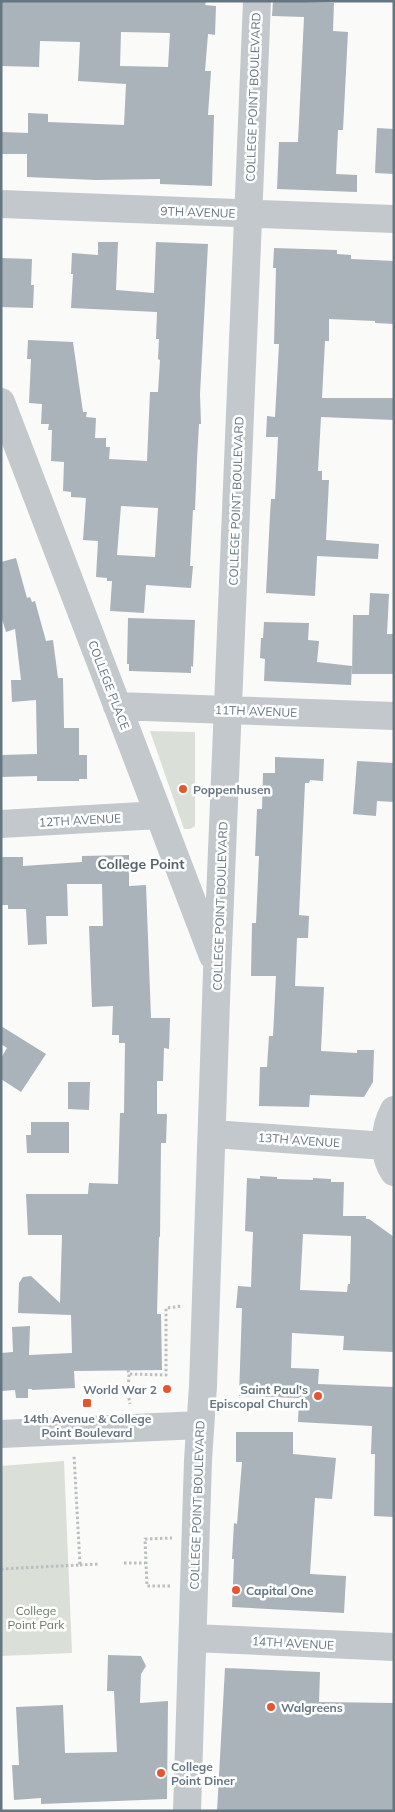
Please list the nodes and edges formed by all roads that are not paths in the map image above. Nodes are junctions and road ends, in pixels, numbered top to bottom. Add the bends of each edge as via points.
1 (256, 1) edge
2 (1, 204) edge
3 (248, 214) junction
4 (394, 219) edge
5 (1, 402) edge
6 (117, 706) junction
7 (228, 710) junction
8 (394, 716) edge
9 (159, 815) junction
10 (1, 824) edge
11 (217, 967) junction
12 (394, 1110) edge
13 (213, 1134) junction
14 (386, 1146) junction
15 (394, 1172) edge
16 (200, 1425) junction
17 (1, 1434) edge
18 (193, 1638) junction
19 (394, 1647) edge
20 (188, 1811) edge

1 - 3 street, COLLEGE POINT BOULEVARD
2 - 3 street, 9TH AVENUE
3 - 4 street, 9TH AVENUE
3 - 7 street, COLLEGE POINT BOULEVARD
5 - 6 street, COLLEGE PLACE
6 - 7 street, 11TH AVENUE
6 - 9 street, COLLEGE PLACE
7 - 8 street, 11TH AVENUE
7 - 11 street, COLLEGE POINT BOULEVARD
9 - 10 street, 12TH AVENUE
9 - 11 street, COLLEGE PLACE
11 - 13 street, COLLEGE POINT BOULEVARD
12 - 14 street via 386,1130
13 - 14 street, 13TH AVENUE
13 - 16 street, COLLEGE POINT BOULEVARD
14 - 15 street
16 - 17 street
16 - 18 street, COLLEGE POINT BOULEVARD
18 - 19 street, 14TH AVENUE
18 - 20 street, COLLEGE POINT BOULEVARD

